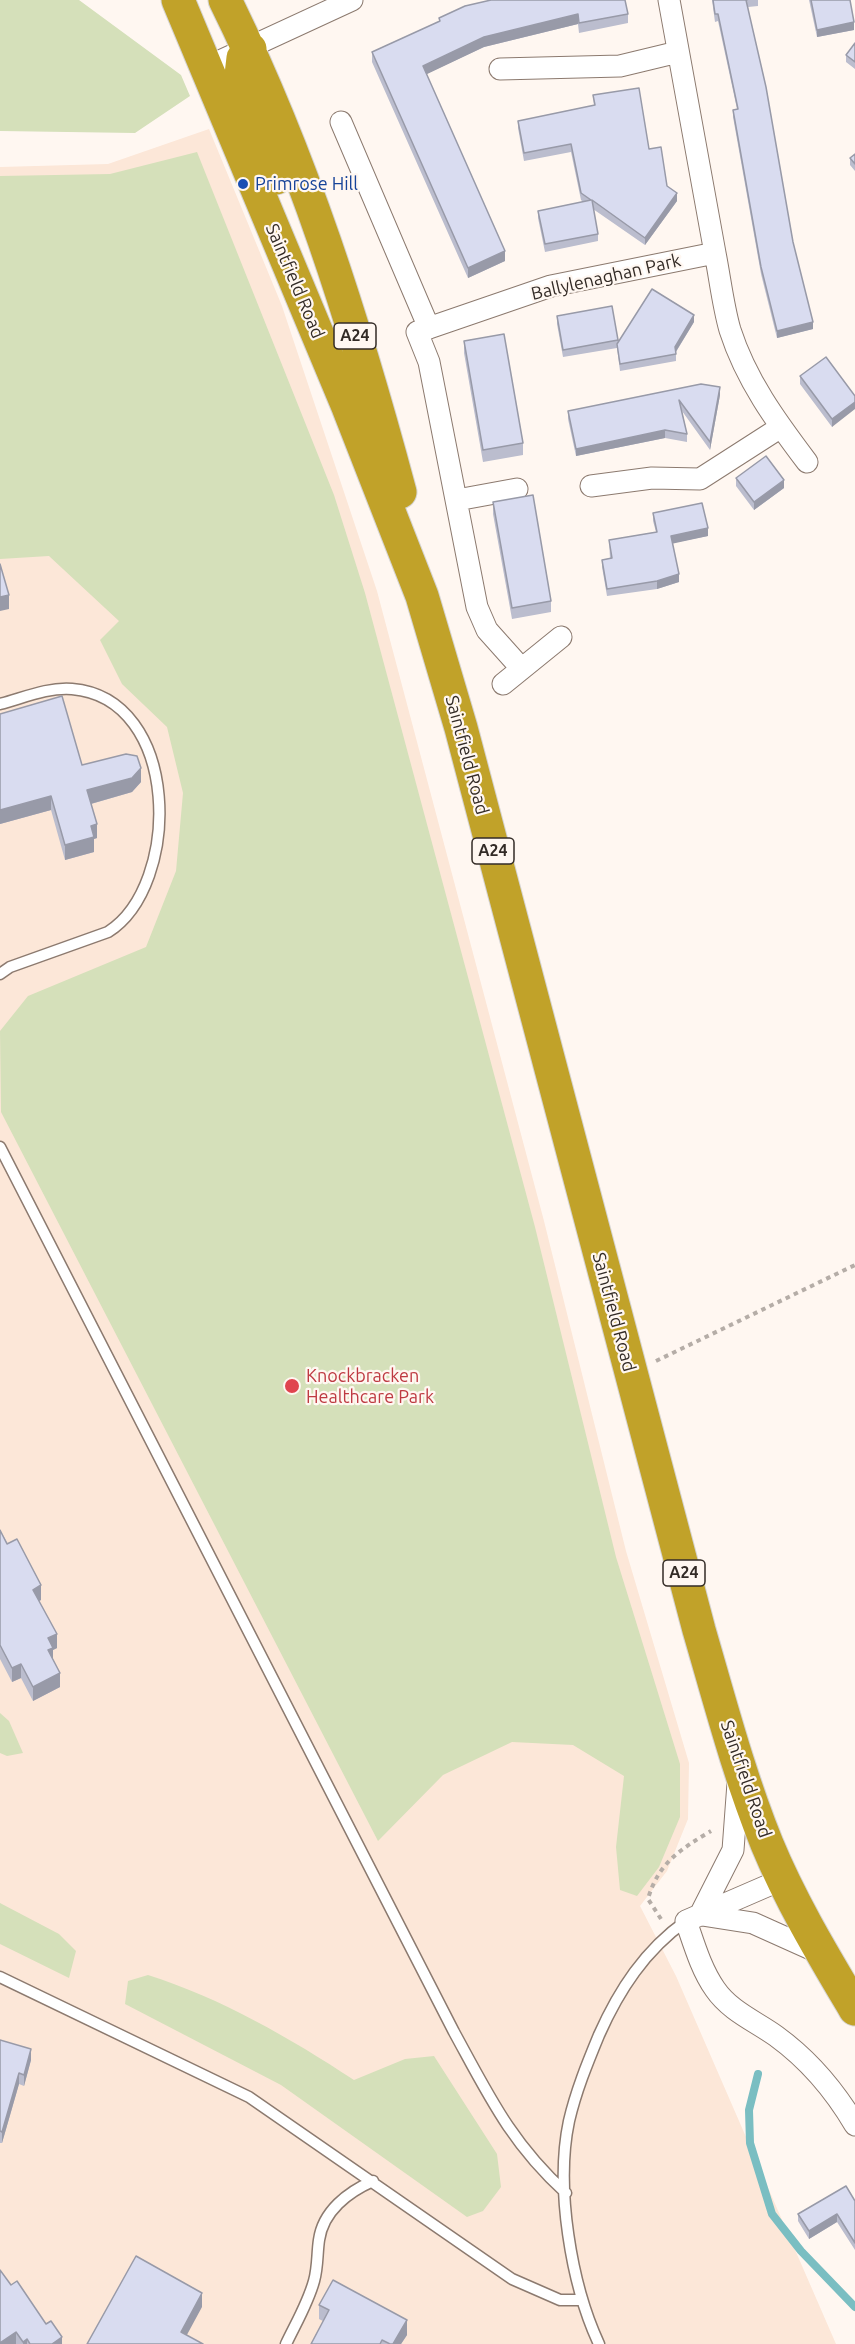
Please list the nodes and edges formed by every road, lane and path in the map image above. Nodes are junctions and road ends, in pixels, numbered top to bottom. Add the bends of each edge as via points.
1 (178, 0) edge
2 (225, 0) edge
3 (352, 0) edge
4 (669, 0) edge
5 (250, 49) junction
6 (678, 52) junction
7 (207, 67) junction
8 (500, 69) dead end
9 (341, 122) dead end
10 (715, 253) junction
11 (305, 304) junction
12 (429, 328) junction
13 (781, 428) junction
14 (807, 462) dead end
15 (591, 486) dead end
16 (518, 489) dead end
17 (457, 500) junction
18 (422, 596) junction
19 (561, 637) dead end
20 (521, 668) junction
21 (503, 684) dead end
22 (0, 704) edge
23 (0, 974) edge
24 (0, 1147) edge
25 (855, 1265) edge
26 (630, 1371) junction
27 (736, 1756) junction
28 (716, 1828) dead end
29 (783, 1879) junction
30 (685, 1923) junction
31 (823, 1954) junction
32 (0, 1977) edge
33 (855, 2009) edge
34 (855, 2125) edge
35 (373, 2181) junction
36 (566, 2193) junction
37 (580, 2300) junction
38 (286, 2344) edge
39 (599, 2344) edge

1 - 7 highway, Saintfield Road / A24
2 - 5 highway, Saintfield Road / A24
3 - 5 street
4 - 6 street
5 - 7 street
5 - 11 highway via 243,58 240,84 301,255
5 - 18 highway, Saintfield Road / A24 via 296,162 349,316 398,484
6 - 8 street via 620,66
6 - 10 street
7 - 11 highway, Saintfield Road / A24
9 - 12 street
10 - 12 street, Ballylenaghan Park via 551,286
10 - 13 street via 730,329 740,357
11 - 18 highway, Saintfield Road / A24
12 - 17 street via 417,332 429,362
13 - 14 street
13 - 15 street via 700,479 652,478
16 - 17 street
17 - 20 street via 477,607 487,630
18 - 26 highway, Saintfield Road / A24 via 461,728
19 - 20 street
20 - 21 street
22 - 23 lane via 55,689 73,689 111,702 145,742 159,795 157,838 149,871 141,897 122,924
24 - 36 lane via 504,2125 536,2166
25 - 26 path via 700,1342
26 - 27 highway, Saintfield Road / A24
27 - 29 highway, Saintfield Road / A24
27 - 30 street via 737,1821 733,1850
28 - 30 path via 678,1851 654,1878 648,1899
29 - 30 street
29 - 31 highway, Saintfield Road / A24
30 - 31 street via 753,1923
30 - 34 street via 716,1990 730,2005 803,2057 840,2100
30 - 36 lane via 655,1946 633,1973 610,2011 580,2079 568,2124
31 - 33 highway, Saintfield Road / A24
32 - 35 lane via 249,2097
35 - 37 lane via 512,2279 560,2300
35 - 38 lane via 350,2193 324,2222 314,2282
36 - 37 lane via 566,2218
37 - 39 lane

